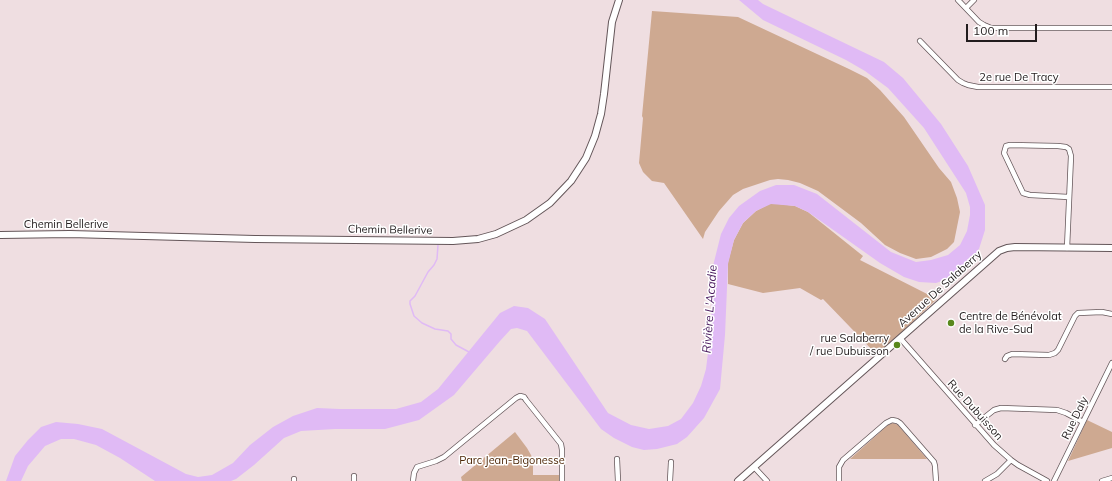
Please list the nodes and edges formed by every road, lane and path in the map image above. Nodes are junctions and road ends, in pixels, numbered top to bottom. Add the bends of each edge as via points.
1 (619, 0) edge
2 (958, 0) edge
3 (974, 0) edge
4 (966, 8) junction
5 (1112, 28) edge
6 (920, 41) dead end
7 (1112, 87) edge
8 (1069, 197) junction
9 (0, 235) edge
10 (1066, 248) junction
11 (1112, 248) edge
12 (1112, 314) edge
13 (900, 338) junction
14 (1005, 359) dead end
15 (1112, 363) edge
16 (1083, 422) junction
17 (975, 425) junction
18 (617, 459) dead end
19 (1011, 460) junction
20 (671, 462) dead end
21 (754, 467) junction
22 (1112, 478) edge
23 (413, 481) edge
24 (562, 481) edge
25 (618, 481) edge
26 (670, 481) edge
27 (738, 481) edge
28 (767, 481) edge
29 (839, 481) edge
30 (936, 481) edge
31 (985, 481) edge
32 (1047, 481) edge
33 (1054, 481) edge
34 (1102, 481) edge

1 - 9 street, Chemin Bellerive via 612,26 601,114 588,155 573,178 553,200 526,220 496,234 474,240 452,241
2 - 4 street
3 - 4 street
4 - 5 street via 982,24 991,28
6 - 7 street, 2e rue De Tracy via 958,80 971,86
8 - 8 street via 1071,156 1068,148 1006,146 1005,154 1023,193
8 - 10 street
10 - 11 street, Avenue De Salaberry
10 - 13 street, Avenue De Salaberry via 1015,247 999,250
12 - 14 street via 1078,312 1054,354 1012,354
13 - 17 street, Rue Dubuisson
13 - 21 street, Avenue De Salaberry
15 - 16 street, Rue Daly
16 - 17 street via 1057,410 1001,408 994,410
16 - 33 street, Rue Daly
17 - 19 street, Rue Dubuisson
18 - 25 street
19 - 31 street via 997,474
19 - 32 street, Rue Dubuisson
20 - 26 street
21 - 27 street, Avenue De Salaberry
21 - 28 street
22 - 34 street
23 - 24 street via 417,467 442,458 520,396 561,444
29 - 30 street via 839,467 843,460 892,420 900,423 934,462

